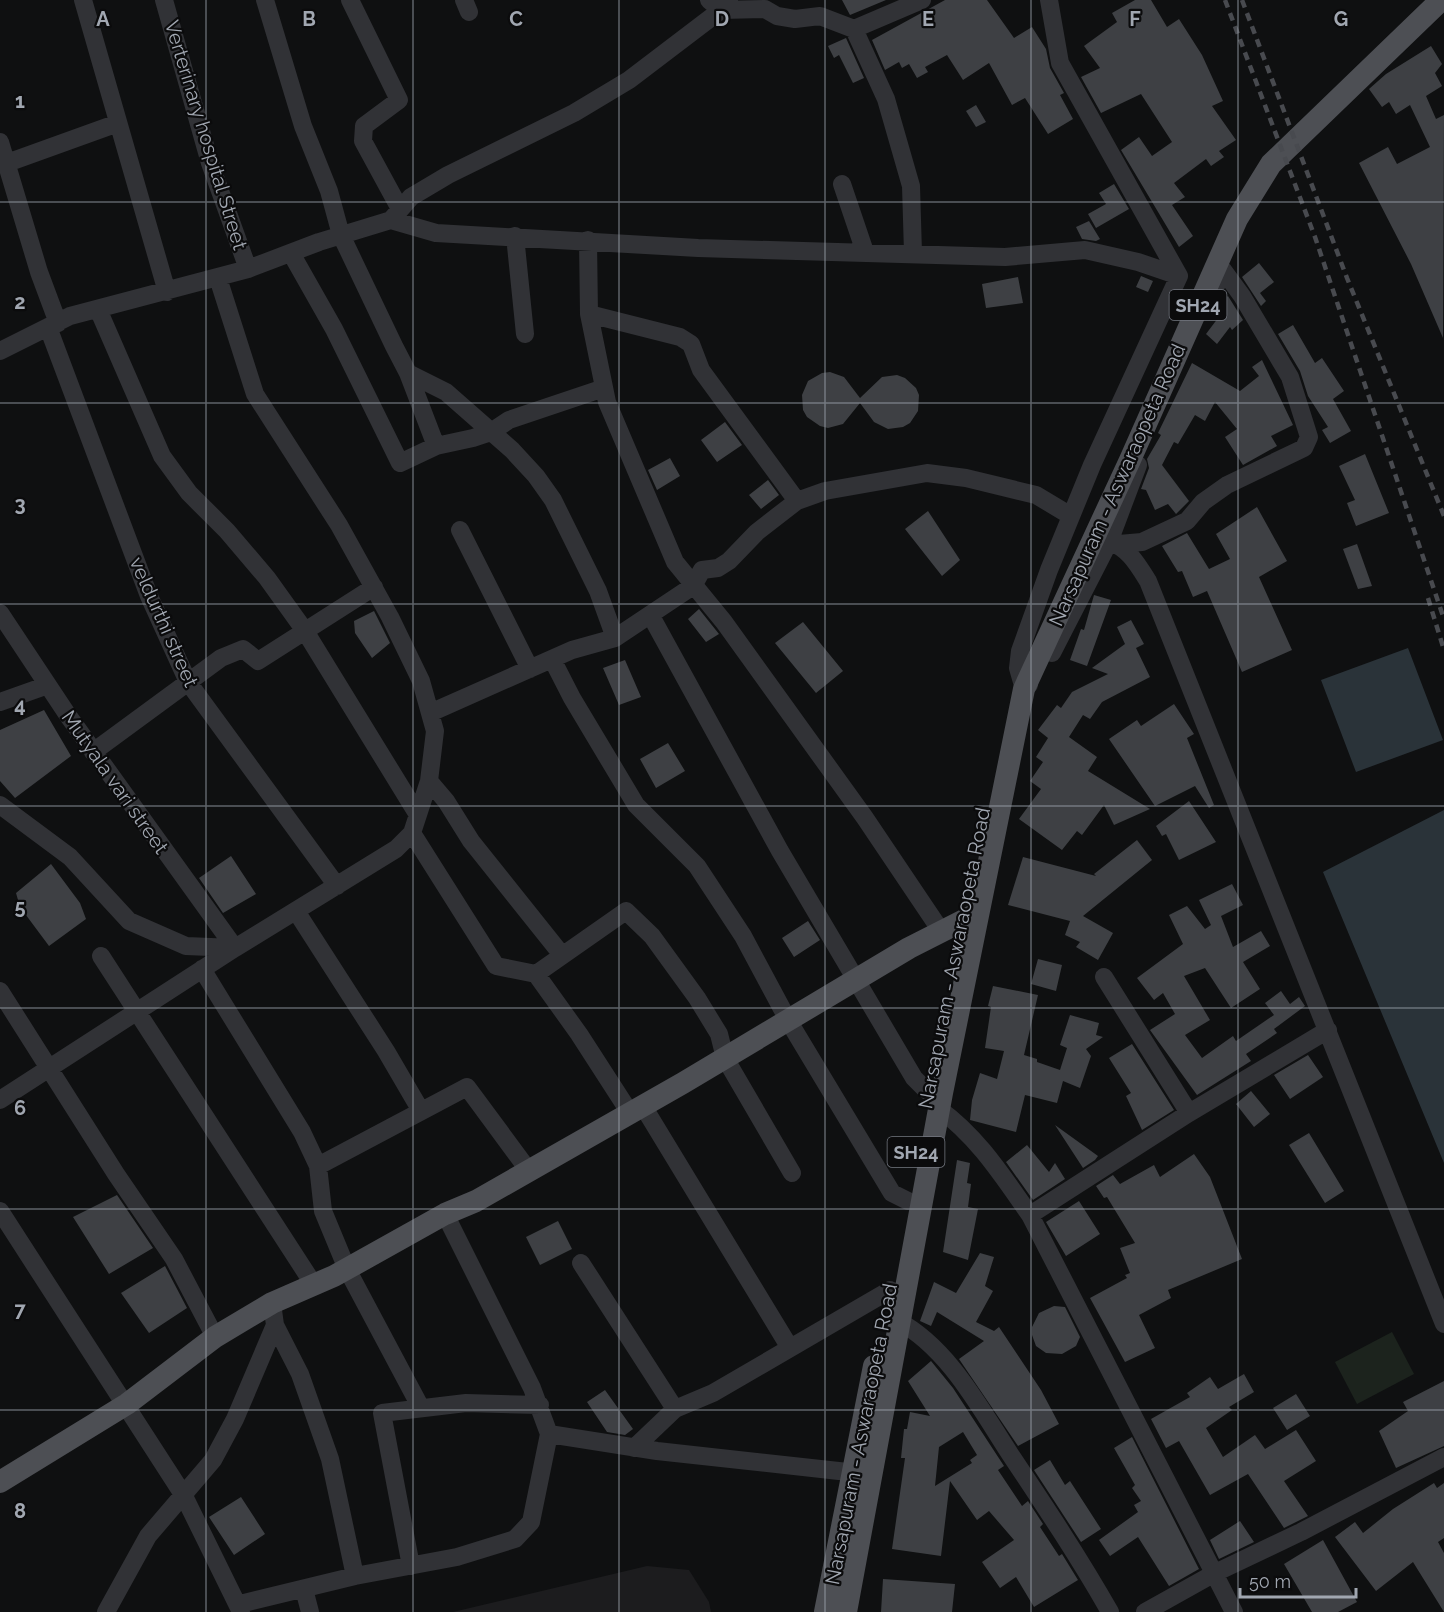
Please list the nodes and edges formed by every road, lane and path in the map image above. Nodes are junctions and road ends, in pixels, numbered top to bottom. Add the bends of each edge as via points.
1 (83, 0) edge
2 (164, 0) edge
3 (265, 0) edge
4 (350, 0) edge
5 (922, 0) edge
6 (1049, 0) edge
7 (720, 3) edge
8 (1431, 4) edge
9 (854, 29) junction
10 (118, 123) junction
11 (0, 142) edge
12 (7, 163) junction
13 (842, 184) dead end
14 (395, 214) junction
15 (341, 235) junction
16 (515, 236) junction
17 (588, 240) junction
18 (865, 252) junction
19 (291, 253) junction
20 (913, 253) junction
21 (248, 269) junction
22 (1179, 276) junction
23 (218, 278) junction
24 (167, 292) junction
25 (98, 309) junction
26 (589, 314) junction
27 (53, 325) junction
28 (525, 334) dead end
29 (0, 351) edge
30 (408, 373) junction
31 (604, 388) junction
32 (491, 432) junction
33 (436, 446) junction
34 (797, 501) junction
35 (1071, 516) junction
36 (460, 530) dead end
37 (1114, 543) junction
38 (693, 586) junction
39 (374, 587) junction
40 (0, 613) edge
41 (651, 616) junction
42 (305, 631) junction
43 (615, 638) junction
44 (552, 659) junction
45 (530, 669) junction
46 (188, 682) junction
47 (48, 685) junction
48 (1022, 693) junction
49 (0, 702) edge
50 (430, 712) junction
51 (93, 752) junction
52 (429, 781) junction
53 (1, 809) edge
54 (418, 815) junction
55 (412, 833) junction
56 (337, 886) junction
57 (296, 911) junction
58 (959, 922) junction
59 (235, 948) junction
60 (562, 955) junction
61 (101, 956) dead end
62 (202, 969) junction
63 (536, 974) junction
64 (1104, 977) dead end
65 (855, 980) junction
66 (0, 992) edge
67 (136, 1012) junction
68 (788, 1020) junction
69 (1328, 1030) junction
70 (724, 1058) junction
71 (50, 1068) junction
72 (0, 1100) edge
73 (933, 1100) junction
74 (636, 1109) junction
75 (421, 1111) junction
76 (1189, 1113) junction
77 (318, 1166) junction
78 (528, 1171) junction
79 (792, 1173) dead end
80 (908, 1201) junction
81 (0, 1211) edge
82 (445, 1214) junction
83 (1030, 1215) junction
84 (581, 1263) dead end
85 (347, 1269) junction
86 (314, 1285) junction
87 (890, 1290) junction
88 (274, 1314) junction
89 (898, 1321) junction
90 (1444, 1324) edge
91 (216, 1337) junction
92 (790, 1348) junction
93 (127, 1404) junction
94 (540, 1405) junction
95 (421, 1408) junction
96 (675, 1409) junction
97 (549, 1434) junction
98 (634, 1448) junction
99 (1444, 1457) edge
100 (863, 1473) junction
101 (0, 1482) edge
102 (184, 1496) junction
103 (411, 1566) junction
104 (1215, 1573) junction
105 (355, 1576) junction
106 (304, 1588) junction
107 (241, 1608) edge
108 (106, 1612) edge
109 (310, 1612) edge
110 (825, 1612) edge
111 (846, 1612) edge
112 (1110, 1612) edge
113 (1145, 1612) edge
114 (1234, 1612) edge

1 - 10 street
2 - 21 street, Verterinary hospital Street via 210,163
3 - 15 street
4 - 14 street via 399,100 364,126 363,141
5 - 9 street
6 - 22 street via 1060,63
7 - 9 street via 765,9 777,16 820,16
7 - 14 street via 629,80 574,113 448,175 411,197
8 - 48 main road, Narsapuram - Aswaraopeta Road / SH24 via 1270,164 1237,219
9 - 20 street via 886,99 911,186
10 - 12 street
10 - 24 street
11 - 12 street, veldurthi street
12 - 27 street, veldurthi street
13 - 18 street
14 - 15 street
14 - 16 street via 436,233
15 - 19 street
15 - 30 street
16 - 17 street
16 - 28 street
17 - 18 street via 698,248
17 - 26 street
18 - 20 street
19 - 21 street
19 - 33 street via 334,329 400,463
20 - 22 street via 1005,256 1085,250
21 - 23 street
22 - 35 street
23 - 24 street
23 - 39 street via 255,394
24 - 25 street
25 - 27 street
25 - 42 street via 162,456 189,493 267,578
26 - 31 street
26 - 34 street via 680,337 691,344 701,370
27 - 29 street
27 - 46 street, veldurthi street via 149,596
30 - 32 street via 446,392
30 - 33 street
31 - 32 street via 509,420
31 - 38 street via 675,562
32 - 33 street
32 - 43 street via 536,476 553,500 598,591
34 - 35 street via 834,489 927,473 1036,495
34 - 38 street via 757,532 729,561 718,568 702,570
35 - 48 street via 1020,651
36 - 45 street
37 - 37 street via 1135,473 1223,270 1290,377 1309,437 1304,448 1227,485 1203,502 1187,521 1142,542
37 - 48 street via 1046,665
37 - 69 street via 1132,557 1148,581
38 - 41 street
38 - 58 street via 724,622 824,760
39 - 42 street
39 - 50 street via 420,681
40 - 47 street, Mutyala vari street
41 - 43 street
41 - 65 street
42 - 46 street via 258,661 243,649 221,658
42 - 54 street
43 - 44 street
44 - 45 street
44 - 68 street via 636,805 697,866 743,936
45 - 50 street
46 - 51 street
46 - 56 street, veldurthi street
47 - 49 street
47 - 51 street, Mutyala vari street
48 - 58 main road, Narsapuram - Aswaraopeta Road / SH24 via 1019,721
50 - 52 street via 435,731
51 - 59 street, Mutyala vari street
52 - 54 street
52 - 60 street via 471,841
53 - 59 street via 70,857 129,921 186,946
54 - 55 street
55 - 56 street via 396,849
55 - 63 street via 496,966
56 - 57 street
57 - 59 street
57 - 75 street
58 - 65 main road
58 - 73 main road, Narsapuram - Aswaraopeta Road / SH24
59 - 62 street
60 - 63 street
60 - 70 street via 626,911 652,936 697,998 719,1034
61 - 67 street
62 - 67 street
62 - 77 street via 302,1132
63 - 74 street
64 - 76 street
65 - 68 main road
65 - 73 street via 914,1078
66 - 71 street
67 - 71 street
67 - 86 street
68 - 70 main road
68 - 80 street via 892,1192
69 - 76 street
69 - 90 street
70 - 74 main road
70 - 79 street
71 - 72 street
71 - 91 street via 174,1259
73 - 80 main road, Narsapuram - Aswaraopeta Road / SH24
73 - 83 street via 961,1124
73 - 89 main road, Narsapuram - Aswaraopeta Road / SH24
74 - 78 main road
74 - 92 street
75 - 77 street
75 - 78 street via 467,1087
76 - 83 street
77 - 85 street via 323,1211
78 - 82 main road
80 - 87 main road, Narsapuram - Aswaraopeta Road / SH24
81 - 93 street
82 - 85 main road
82 - 94 street
83 - 104 street
84 - 96 street
85 - 86 main road
85 - 95 street
86 - 88 main road
87 - 92 street
87 - 100 main road, Narsapuram - Aswaraopeta Road / SH24
88 - 91 main road
88 - 102 street via 235,1419 213,1460
88 - 105 street via 330,1459
89 - 100 main road, Narsapuram - Aswaraopeta Road / SH24
89 - 112 street via 916,1330 955,1373
91 - 93 main road
92 - 96 street
93 - 101 main road
93 - 102 street
94 - 95 street via 466,1403
94 - 97 street
95 - 103 street via 382,1413
96 - 98 street
97 - 98 street
97 - 103 street via 531,1522 515,1539
98 - 100 street
99 - 104 street
100 - 110 main road, Narsapuram - Aswaraopeta Road / SH24
100 - 111 main road, Narsapuram - Aswaraopeta Road / SH24
102 - 107 street
102 - 108 street via 148,1536
103 - 105 street
104 - 113 street
104 - 114 street
105 - 106 street
106 - 107 street
106 - 109 street

